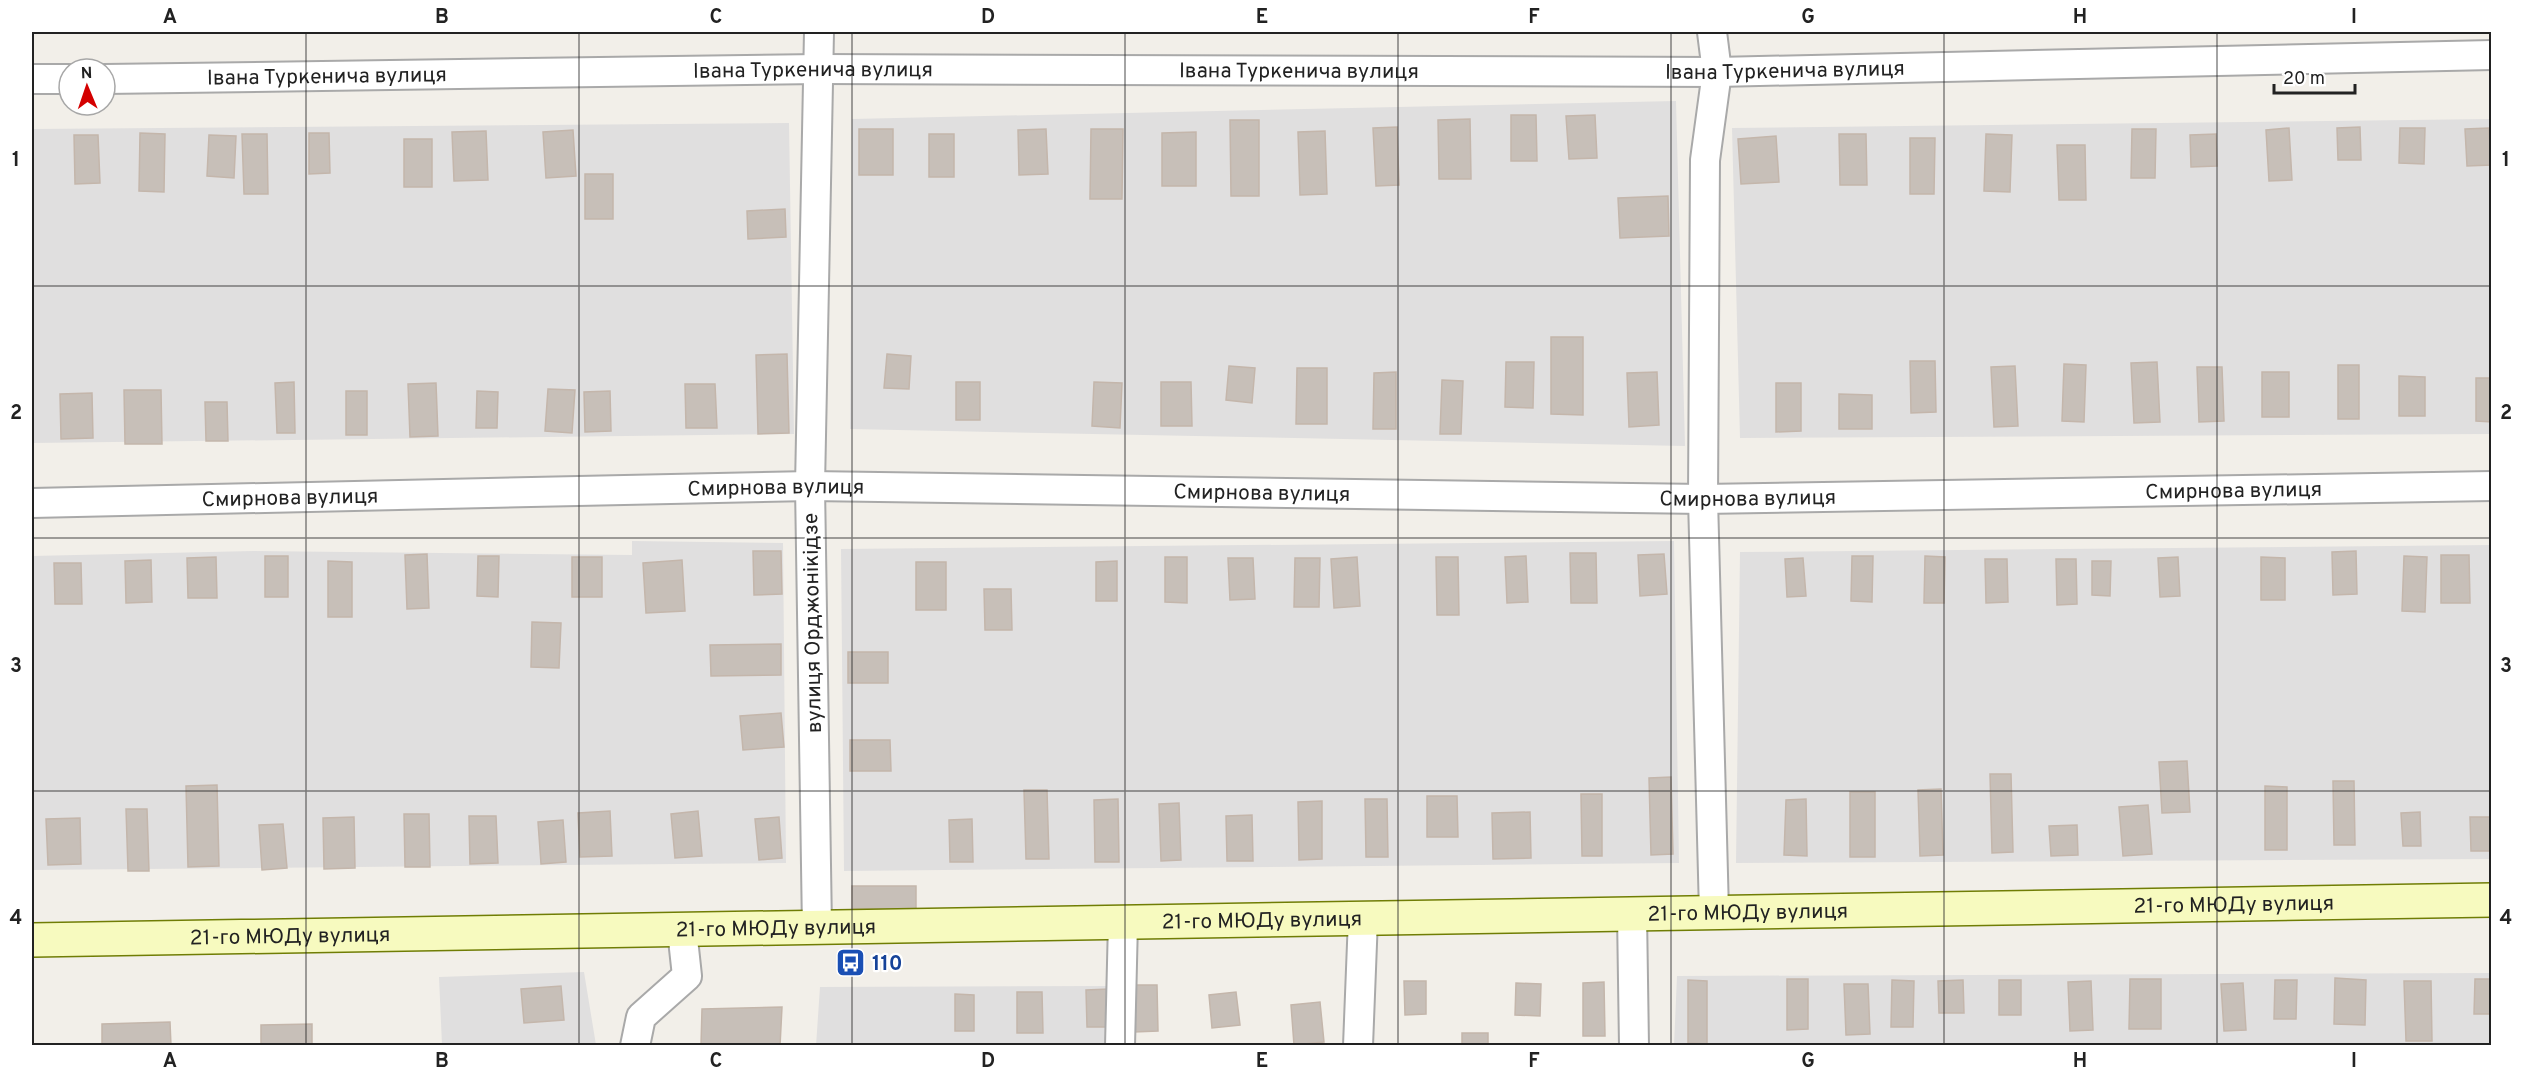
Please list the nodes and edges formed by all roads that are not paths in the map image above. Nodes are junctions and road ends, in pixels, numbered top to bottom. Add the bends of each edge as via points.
1 (819, 32) edge
2 (1712, 32) edge
3 (2492, 55) edge
4 (819, 69) junction
5 (1717, 72) junction
6 (117, 78) edge
7 (57, 79) edge
8 (32, 80) edge
9 (810, 486) junction
10 (2492, 486) edge
11 (1703, 499) junction
12 (32, 503) edge
13 (2492, 900) edge
14 (1714, 912) junction
15 (1632, 914) junction
16 (1362, 918) junction
17 (1123, 922) junction
18 (817, 927) junction
19 (682, 930) junction
20 (32, 940) edge
21 (636, 1046) edge
22 (1120, 1046) edge
23 (1358, 1046) edge
24 (1634, 1046) edge

1 - 4 street, вулиця Орджонікідзе
2 - 5 street
3 - 5 street, Івана Туркенича вулиця
4 - 5 street, Івана Туркенича вулиця
4 - 6 street, Івана Туркенича вулиця
4 - 9 street, вулиця Орджонікідзе
5 - 11 street via 1705,160
7 - 8 street
9 - 11 street, Смирнова вулиця
9 - 12 street, Смирнова вулиця
9 - 18 street, вулиця Орджонікідзе
10 - 11 street, Смирнова вулиця
11 - 14 street
13 - 14 street, 21-го МЮДу вулиця
14 - 15 street, 21-го МЮДу вулиця
15 - 16 street, 21-го МЮДу вулиця
15 - 24 street
16 - 17 street, 21-го МЮДу вулиця
16 - 23 street
17 - 18 street, 21-го МЮДу вулиця
17 - 22 street
18 - 19 street, 21-го МЮДу вулиця
19 - 20 street, 21-го МЮДу вулиця
19 - 21 street via 687,976 641,1017

